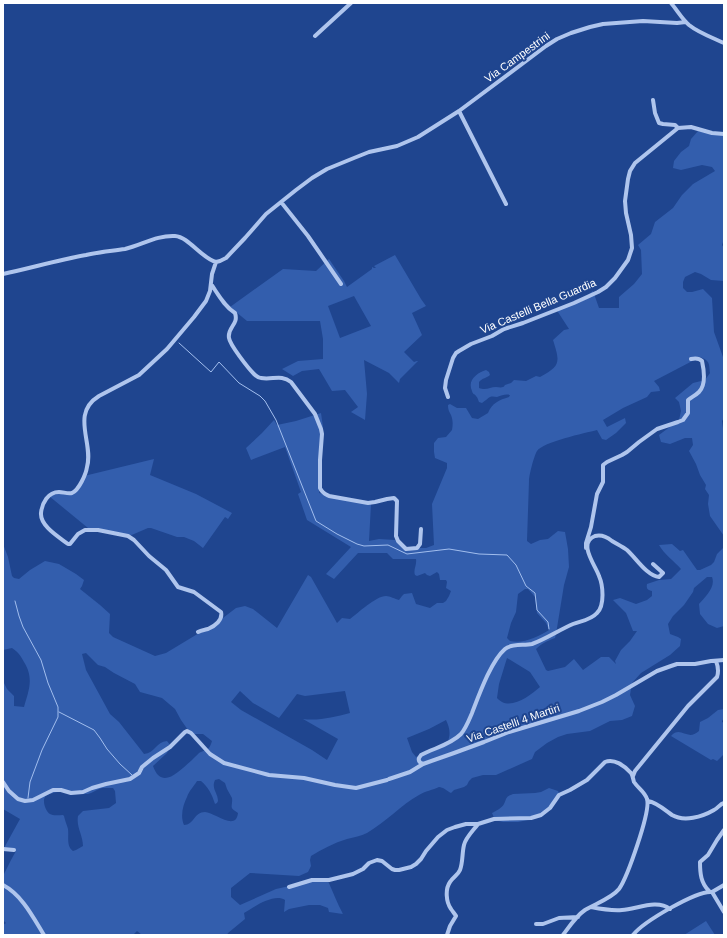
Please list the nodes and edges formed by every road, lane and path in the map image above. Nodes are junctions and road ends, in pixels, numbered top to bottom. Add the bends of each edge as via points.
1 (351, 3) edge
2 (671, 3) edge
3 (686, 22) junction
4 (315, 36) dead end
5 (724, 43) edge
6 (653, 100) dead end
7 (459, 111) junction
8 (678, 128) junction
9 (724, 134) edge
10 (280, 202) junction
11 (506, 204) dead end
12 (216, 262) junction
13 (3, 274) edge
14 (210, 284) junction
15 (341, 284) dead end
16 (691, 359) dead end
17 (448, 398) dead end
18 (421, 529) dead end
19 (588, 550) junction
20 (654, 564) dead end
21 (198, 632) dead end
22 (724, 660) edge
23 (716, 661) junction
24 (423, 764) junction
25 (633, 776) junction
26 (3, 782) edge
27 (648, 801) junction
28 (724, 803) edge
29 (478, 824) junction
30 (724, 830) edge
31 (3, 849) edge
32 (14, 850) dead end
33 (3, 885) edge
34 (724, 885) edge
35 (289, 887) dead end
36 (711, 892) junction
37 (590, 907) junction
38 (670, 909) junction
39 (724, 912) edge
40 (578, 917) junction
41 (536, 924) dead end
42 (44, 935) edge
43 (447, 935) edge
44 (563, 935) edge
45 (634, 935) edge

1 - 4 street
2 - 3 street
3 - 5 street via 698,31
3 - 7 street, Via Campestrini via 643,21 603,24 571,33 546,46
6 - 8 street via 659,123 675,125
7 - 10 street, Via Campestrini via 405,143 369,152 327,169
7 - 11 street
8 - 9 street via 691,127
8 - 17 street, Via Castelli Bella Guardia via 635,163 630,171 625,201 632,248 628,260 610,284 598,292 504,329 456,353 446,380
10 - 12 street, Via Campestrini via 226,258
10 - 15 street via 308,236
12 - 13 street via 211,261 182,238 175,236
12 - 14 street
14 - 18 street via 235,313 236,320 229,331 229,339 254,374 260,378 279,378 291,382 317,417 322,434 321,491 329,496 365,503 394,498 397,501 396,536 406,549 417,548 420,544
14 - 21 street via 204,305 167,349 139,375 99,396 89,405 84,426 88,467 83,479 74,492 56,492 49,495 43,503 41,514 47,527 68,544 86,530 125,535 134,540 166,570 178,587 194,592 221,612 222,616 218,622
16 - 19 street via 701,359 704,372 700,391 688,400 689,412 686,417 657,430 604,465 603,484 596,494 586,543
19 - 20 street via 592,538 604,536 627,550 646,570 659,577 663,573
19 - 24 street, Via Castelli 4 Martiri via 601,580 603,601 599,612 532,644 506,648 488,674 463,732 452,741 421,755 418,759
22 - 23 street, Via Castelli 4 Martiri
23 - 24 street, Via Castelli 4 Martiri via 670,666 602,702
23 - 25 street via 716,677 688,706
24 - 26 street via 410,772 356,788 304,778 269,775 224,763 210,754 187,731 130,779 83,792 53,790 26,801 18,799
25 - 27 street
25 - 29 street via 622,766 608,760 587,780 559,795 550,808 541,815 531,818 494,819
27 - 28 street via 678,818 708,813
27 - 37 street via 638,841 620,887
29 - 35 street via 471,823 447,830 435,840 421,859 410,867 394,870 378,860 369,862 353,874 329,880 312,880
29 - 43 street via 465,841 460,870 449,883 446,894 456,917
30 - 36 street via 708,855 700,862 700,877
31 - 32 street
33 - 42 street via 13,891 27,908
34 - 36 street
36 - 38 street via 698,895
36 - 39 street
37 - 38 street via 623,910 656,904
37 - 40 street
38 - 45 street via 640,928
40 - 41 street via 559,918
40 - 44 street

